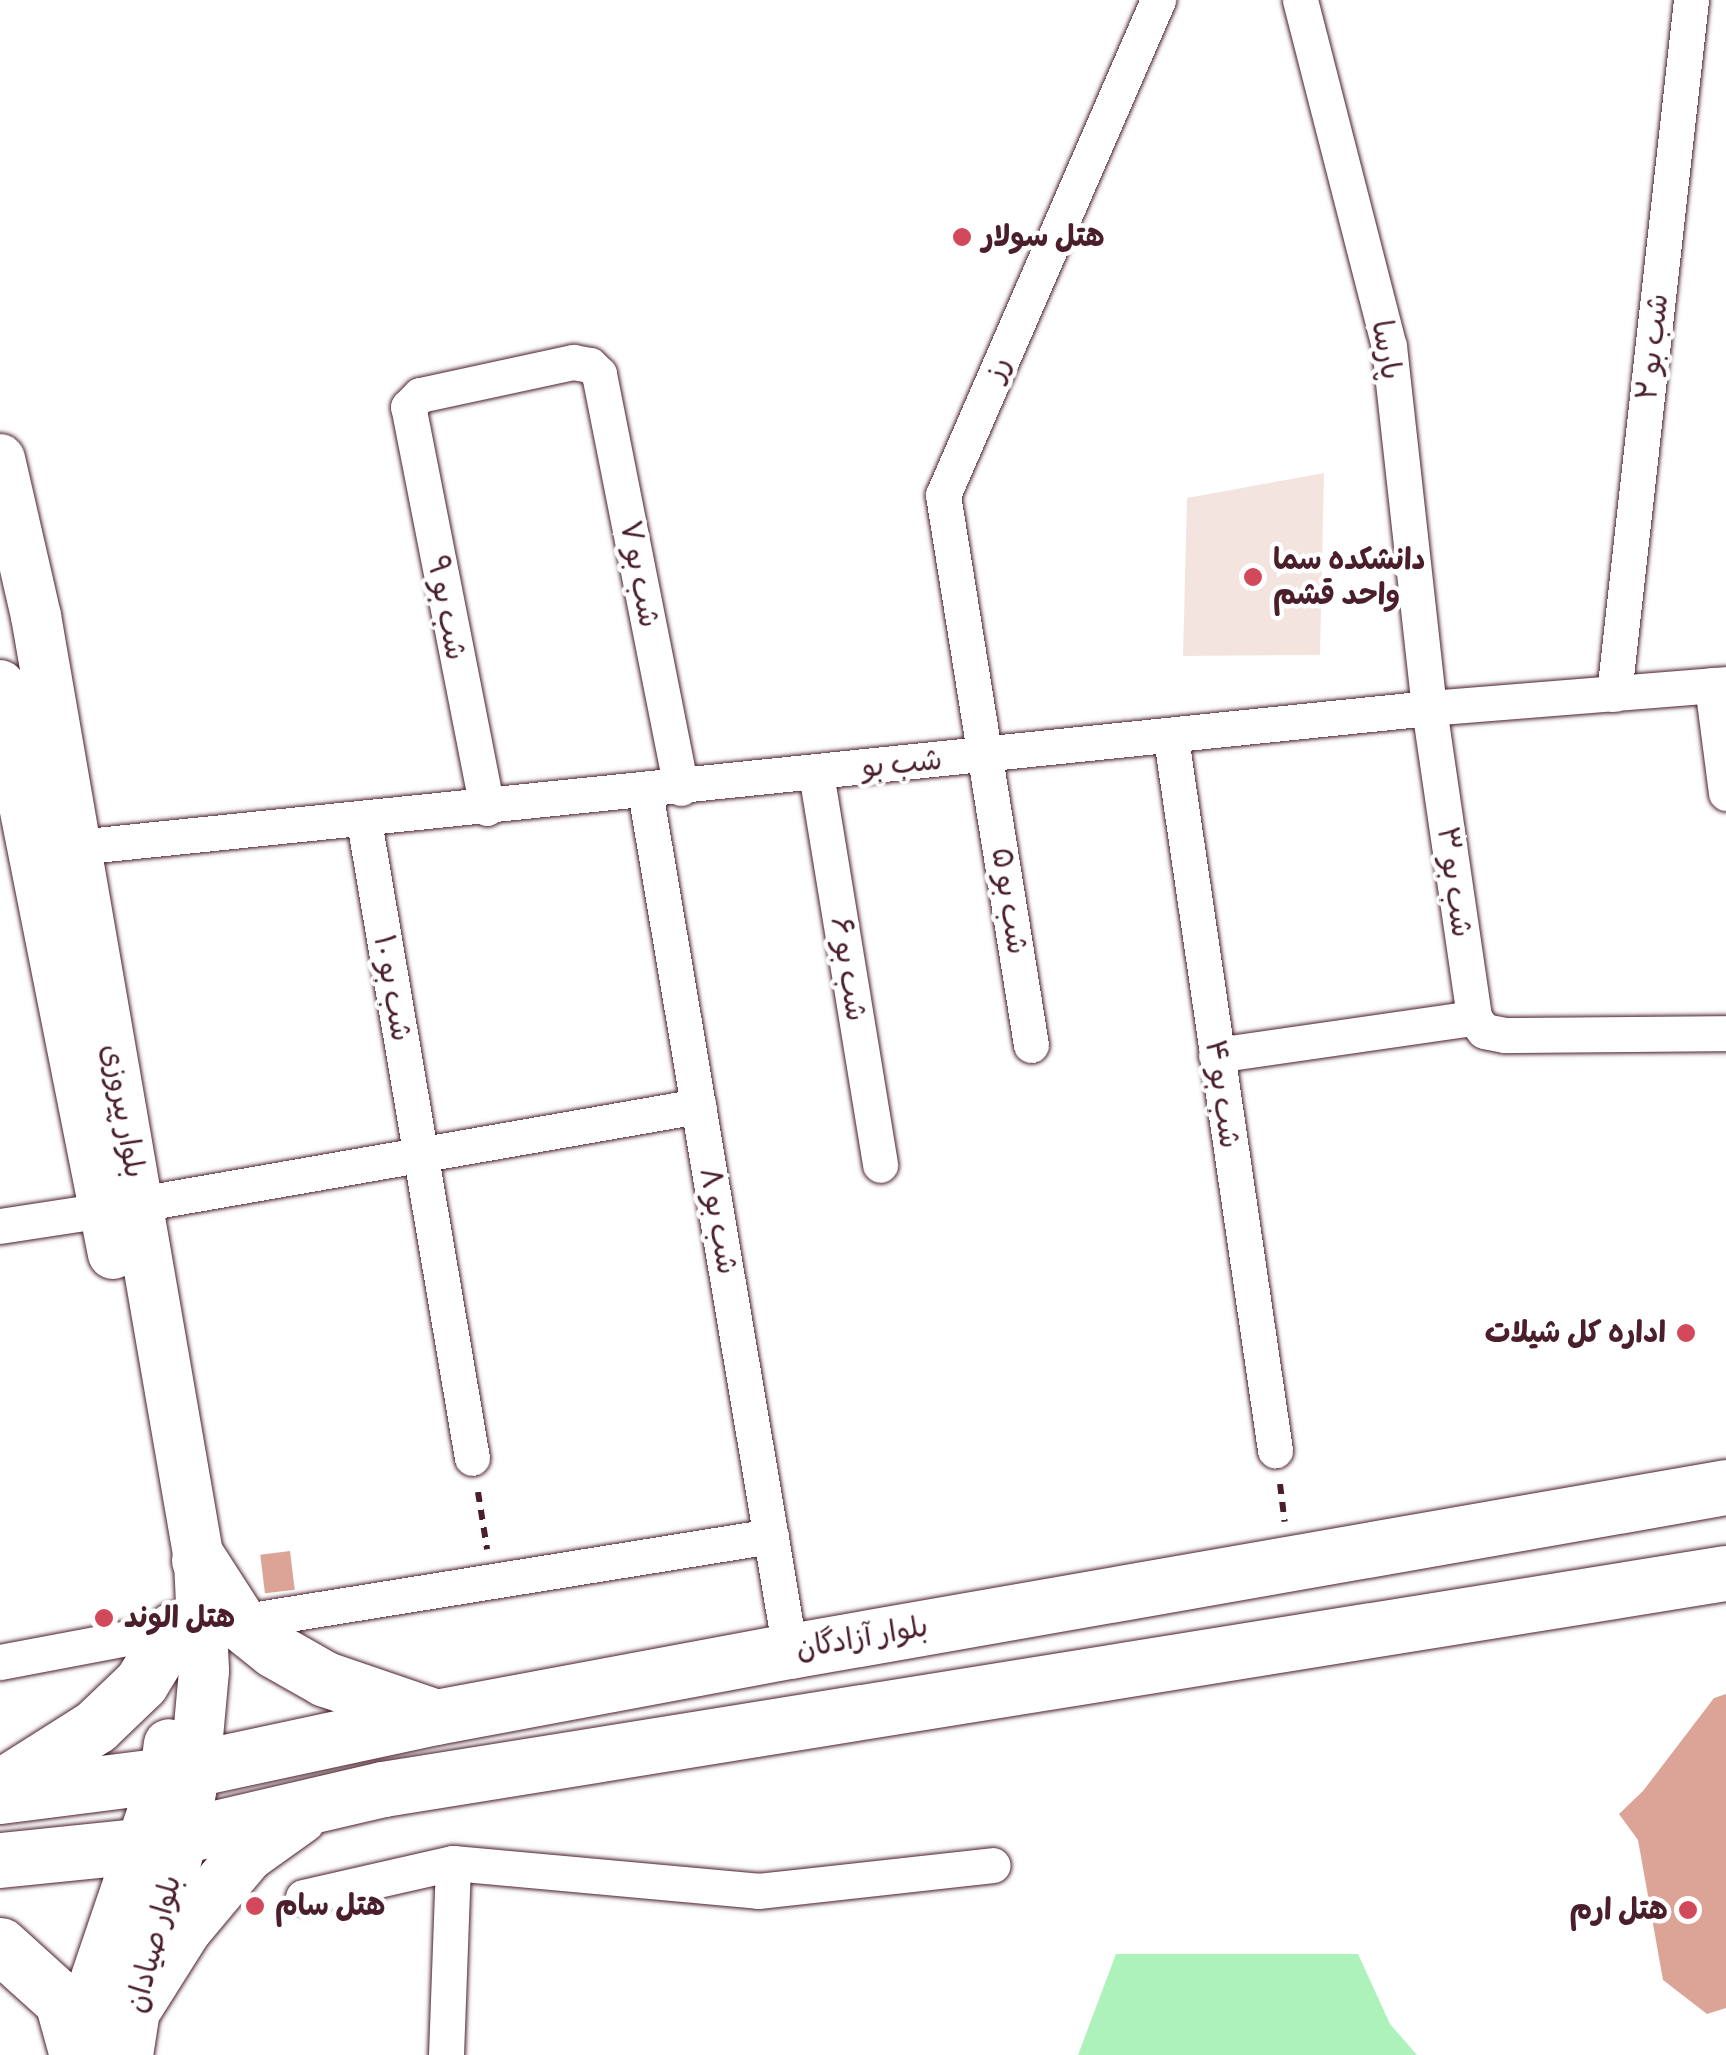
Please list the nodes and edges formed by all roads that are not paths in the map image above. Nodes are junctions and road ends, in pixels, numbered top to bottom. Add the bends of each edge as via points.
1 (1158, 0) edge
2 (1300, 0) edge
3 (1691, 0) edge
4 (408, 407) joint
5 (0, 459) edge
6 (1719, 685) edge
7 (1, 693) edge
8 (1614, 694) junction
9 (1429, 708) junction
10 (1170, 738) junction
11 (986, 756) junction
12 (816, 774) junction
13 (680, 788) junction
14 (645, 792) junction
15 (1726, 793) edge
16 (487, 808) junction
17 (13, 817) edge
18 (364, 821) junction
19 (77, 847) junction
20 (1474, 1018) junction
21 (1726, 1033) edge
22 (1032, 1045) dead end
23 (1216, 1055) junction
24 (698, 1106) junction
25 (420, 1155) junction
26 (880, 1165) dead end
27 (122, 1207) junction
28 (0, 1226) edge
29 (1275, 1450) road end
30 (472, 1458) road end
31 (1726, 1487) edge
32 (771, 1536) junction
33 (200, 1560) junction
34 (1726, 1573) edge
35 (1104, 1596) junction
36 (239, 1622) junction
37 (174, 1629) junction
38 (790, 1650) junction
39 (0, 1662) edge
40 (1118, 1671) junction
41 (436, 1717) junction
42 (180, 1772) junction
43 (0, 1787) edge
44 (0, 1796) edge
45 (316, 1804) junction
46 (161, 1840) junction
47 (0, 1860) edge
48 (453, 1863) junction
49 (993, 1865) dead end
50 (303, 1898) dead end
51 (0, 1944) edge
52 (132, 2030) edge
53 (79, 2055) edge
54 (446, 2055) edge

1 - 11 street, رز via 943,495
2 - 9 street, پارسا via 1389,346
3 - 8 street, شب بو ۲
4 - 13 street, شب بو ۷ via 420,395 573,362 600,374
4 - 16 street, شب بو ۹
5 - 19 main road, بلوار پیروزی
6 - 8 street, شب بو
6 - 15 street
7 - 17 main road, بلوار پیروزی
8 - 9 street, شب بو
9 - 10 street, شب بو
9 - 20 street, شب بو ۳
10 - 11 street, شب بو
10 - 23 street, شب بو ۴
11 - 12 street, شب بو
11 - 22 street, شب بو ۵
12 - 13 street, شب بو
12 - 26 street, شب بو ۶
13 - 14 street, شب بو
14 - 16 street, شب بو
14 - 24 street, شب بو ۸
16 - 18 street, شب بو
17 - 27 main road, بلوار پیروزی
18 - 19 street, شب بو
18 - 25 street, شب بو ۱۰
19 - 27 main road, بلوار پیروزی
20 - 21 street via 1484,1031 1505,1035
20 - 23 street
23 - 29 street, شب بو ۴
24 - 25 street
24 - 32 street, شب بو ۸
25 - 27 street
25 - 30 street, شب بو ۱۰
27 - 28 street
27 - 33 main road, بلوار پیروزی
27 - 37 main road, بلوار پیروزی
31 - 35 main road, بلوار آزادگان
32 - 36 street
32 - 38 street, شب بو ۸
33 - 36 main road
33 - 42 main road, بلوار پیروزی via 204,1670
34 - 40 main road
35 - 38 main road, بلوار آزادگان
35 - 40 main road
36 - 41 main road via 325,1678
37 - 39 street
37 - 42 main road, بلوار پیروزی
37 - 43 main road via 141,1683 96,1726
38 - 41 main road, بلوار آزادگان
40 - 45 main road
41 - 42 main road, بلوار آزادگان
42 - 44 main road, بلوار آزادگان
42 - 46 main road
45 - 46 main road
45 - 52 main road via 246,1854 184,1928
46 - 47 main road
46 - 52 main road, بلوار صیادان
46 - 53 main road, بلوار صیادان via 88,2000
48 - 49 street via 758,1891
48 - 50 street
48 - 54 street
51 - 53 main road via 62,2001

